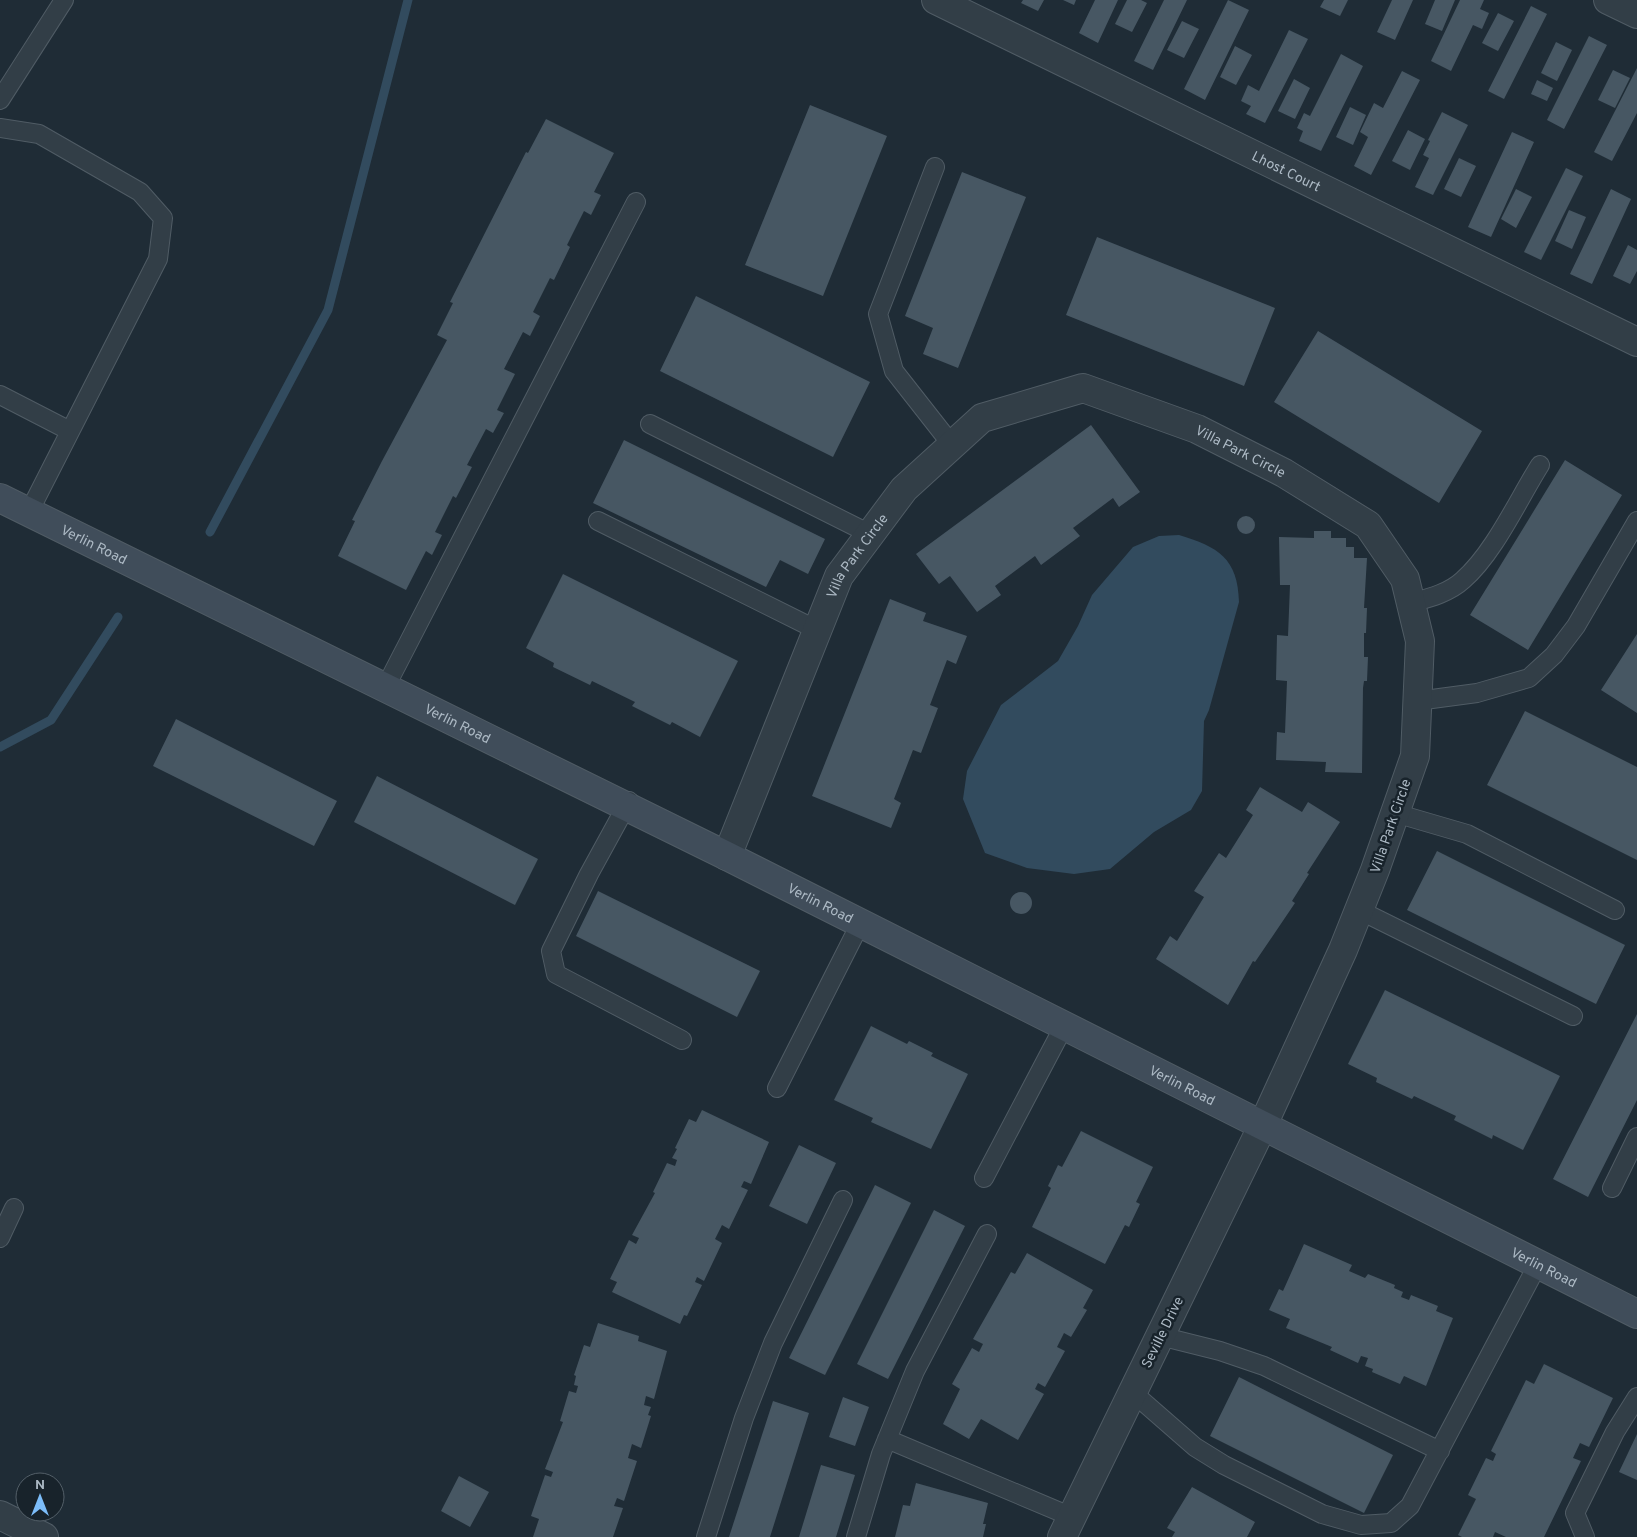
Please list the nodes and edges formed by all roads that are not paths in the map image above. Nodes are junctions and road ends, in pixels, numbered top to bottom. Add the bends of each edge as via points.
1 (64, 0) edge
2 (936, 0) edge
3 (1608, 0) edge
4 (1637, 14) edge
5 (0, 100) edge
6 (0, 128) edge
7 (935, 167) dead end
8 (636, 202) dead end
9 (1637, 342) edge
10 (0, 395) edge
11 (650, 424) dead end
12 (70, 432) junction
13 (952, 445) junction
14 (1540, 465) dead end
15 (0, 498) edge
16 (29, 512) junction
17 (598, 521) dead end
18 (1636, 521) edge
19 (870, 534) junction
20 (1411, 603) junction
21 (817, 630) junction
22 (385, 688) junction
23 (1417, 701) junction
24 (627, 804) junction
25 (1395, 813) junction
26 (727, 856) junction
27 (1359, 910) junction
28 (1615, 910) dead end
29 (860, 924) junction
30 (1573, 1016) dead end
31 (1064, 1026) junction
32 (682, 1040) dead end
33 (777, 1088) dead end
34 (1262, 1126) junction
35 (1637, 1137) edge
36 (984, 1178) dead end
37 (1612, 1188) dead end
38 (843, 1200) dead end
39 (14, 1208) dead end
40 (987, 1234) dead end
41 (0, 1238) edge
42 (1538, 1264) junction
43 (1637, 1314) edge
44 (1160, 1336) junction
45 (1132, 1392) junction
46 (1637, 1397) edge
47 (887, 1439) junction
48 (1440, 1451) junction
49 (0, 1515) edge
50 (1067, 1527) edge
51 (44, 1537) edge
52 (706, 1537) edge
53 (856, 1537) edge
54 (1585, 1537) edge

1 - 5 lane
2 - 9 street, Lhost Court
3 - 4 street
6 - 12 lane via 38,134 140,192 163,218 158,259
7 - 13 lane via 878,314 894,371
8 - 22 lane
10 - 12 lane
11 - 19 lane
12 - 16 lane
13 - 19 street, Villa Park Circle via 904,489
13 - 20 street, Villa Park Circle via 982,418 1083,388 1197,429 1284,473 1368,525 1404,579
14 - 20 lane via 1482,560 1462,581 1435,596
15 - 16 street, Verlin Road
16 - 22 street, Verlin Road
17 - 21 lane
18 - 23 lane via 1576,626 1554,655 1529,678 1477,693
19 - 21 street, Villa Park Circle via 839,576
20 - 23 street, Villa Park Circle via 1420,640
21 - 26 street, Villa Park Circle
22 - 24 street, Verlin Road
23 - 25 street, Villa Park Circle via 1415,756
24 - 26 street, Verlin Road
24 - 32 lane via 551,951 556,974
25 - 27 street, Villa Park Circle
25 - 28 lane via 1467,834
26 - 29 street, Verlin Road
27 - 30 lane
27 - 34 street, Villa Park Circle
29 - 31 street, Verlin Road
29 - 33 lane
31 - 34 street, Verlin Road
31 - 36 lane
34 - 42 street, Verlin Road
34 - 44 street, Seville Drive
35 - 37 lane
38 - 52 lane via 773,1343 744,1418
39 - 41 lane
40 - 47 lane via 915,1371
42 - 43 street, Verlin Road
42 - 48 lane
44 - 45 street, Seville Drive
44 - 48 lane via 1264,1366
45 - 48 lane via 1195,1447 1224,1465 1322,1514 1361,1525 1391,1523 1410,1506
45 - 50 street, Seville Drive
46 - 54 lane via 1614,1432 1575,1513
47 - 50 lane
47 - 53 lane
49 - 51 street

